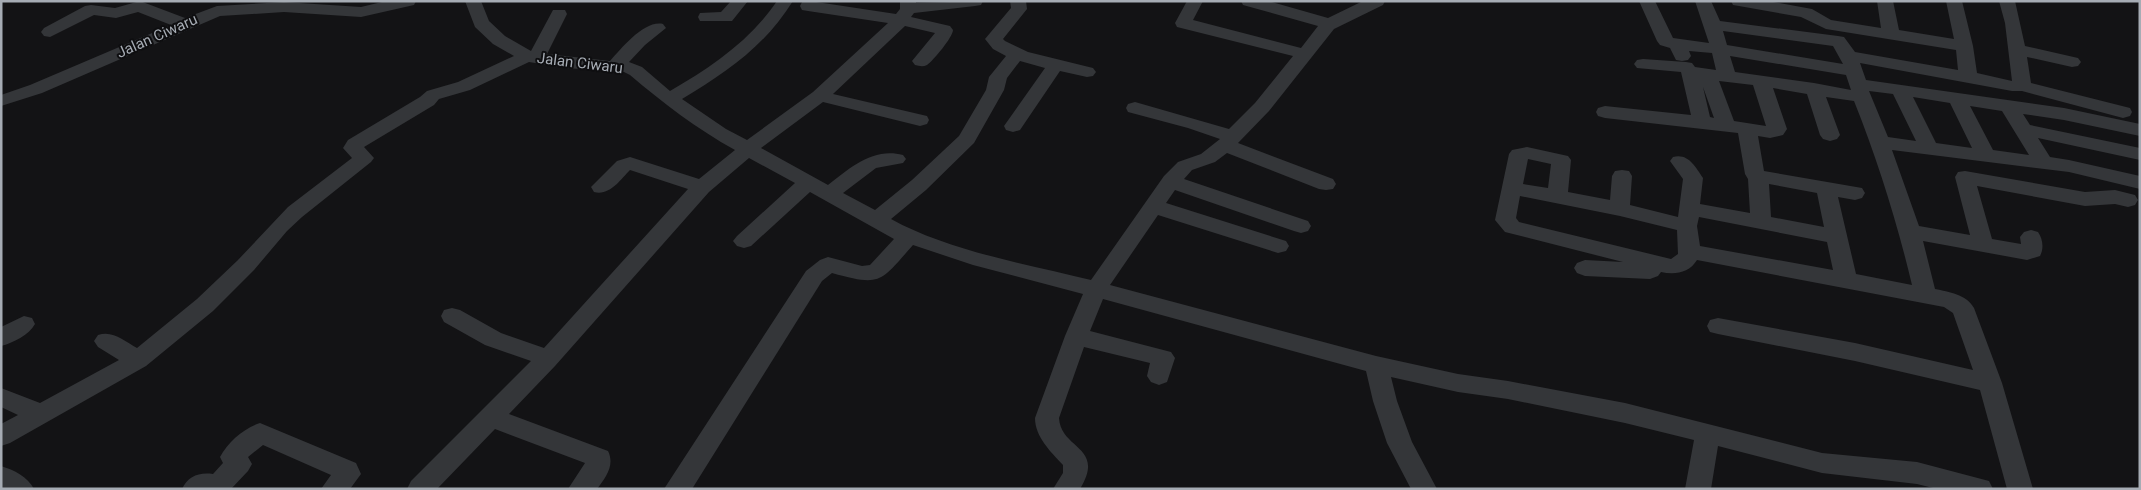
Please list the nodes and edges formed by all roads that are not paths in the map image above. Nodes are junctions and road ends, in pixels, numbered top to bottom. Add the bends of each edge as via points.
1 (408, 1) edge
2 (473, 1) edge
3 (740, 1) edge
4 (785, 1) edge
5 (975, 1) edge
6 (1018, 1) edge
7 (1195, 1) edge
8 (1249, 1) edge
9 (1377, 1) edge
10 (1647, 1) edge
11 (1703, 1) edge
12 (1740, 1) edge
13 (1954, 1) edge
14 (2007, 1) edge
15 (1880, 2) edge
16 (1771, 4) edge
17 (808, 6) dead end
18 (906, 10) edge
19 (559, 14) dead end
20 (1821, 15) dead end
21 (706, 17) dead end
22 (184, 24) junction
23 (1331, 24) junction
24 (1713, 25) junction
25 (657, 28) dead end
26 (1891, 31) junction
27 (50, 32) dead end
28 (1678, 45) junction
29 (1964, 46) junction
30 (1721, 48) junction
31 (2017, 50) junction
32 (1016, 54) junction
33 (1305, 54) junction
34 (532, 57) junction
35 (922, 61) dead end
36 (2072, 62) dead end
37 (1056, 64) junction
38 (1643, 64) dead end
39 (616, 66) junction
40 (1694, 71) junction
41 (1087, 72) dead end
42 (1728, 76) junction
43 (1855, 77) junction
44 (1968, 77) junction
45 (1761, 81) junction
46 (2022, 86) junction
47 (1814, 88) junction
48 (1900, 89) junction
49 (820, 96) junction
50 (1958, 98) junction
51 (669, 99) junction
52 (1, 101) edge
53 (2009, 107) junction
54 (1135, 108) dead end
55 (1604, 112) dead end
56 (2140, 116) edge
57 (920, 120) dead end
58 (1702, 122) junction
59 (1726, 125) junction
60 (1013, 126) dead end
61 (2021, 129) junction
62 (2140, 130) edge
63 (1748, 131) dead end
64 (1830, 135) dead end
65 (1229, 141) junction
66 (1880, 142) junction
67 (1929, 148) junction
68 (748, 149) junction
69 (1953, 152) junction
70 (2140, 154) edge
71 (1986, 156) junction
72 (896, 159) dead end
73 (1680, 161) dead end
74 (2044, 163) junction
75 (1622, 176) dead end
76 (1758, 176) junction
77 (1965, 177) junction
78 (1171, 181) junction
79 (808, 182) junction
80 (2140, 183) edge
81 (1326, 184) dead end
82 (601, 187) dead end
83 (702, 188) junction
84 (1512, 188) junction
85 (1826, 188) junction
86 (830, 193) junction
87 (1855, 193) dead end
88 (1557, 196) junction
89 (2128, 200) dead end
90 (1154, 206) junction
91 (1620, 209) junction
92 (1688, 217) junction
93 (877, 219) junction
94 (1761, 222) junction
95 (1300, 226) dead end
96 (1910, 232) junction
97 (1837, 237) junction
98 (2031, 237) dead end
99 (911, 238) junction
100 (744, 241) dead end
101 (1983, 244) junction
102 (1278, 246) dead end
103 (1690, 251) junction
104 (1672, 267) junction
105 (1585, 268) dead end
106 (889, 272) dead end
107 (1846, 280) junction
108 (1096, 289) junction
109 (1925, 295) junction
110 (452, 316) dead end
111 (24, 324) dead end
112 (1718, 326) dead end
113 (1076, 336) junction
114 (1, 338) edge
115 (106, 341) dead end
116 (138, 360) junction
117 (547, 360) junction
118 (1376, 364) junction
119 (1158, 376) dead end
120 (1990, 383) junction
121 (1, 397) edge
122 (41, 414) junction
123 (490, 417) junction
124 (1707, 435) junction
125 (1, 436) edge
126 (1, 476) edge
127 (21, 489) edge
128 (195, 489) edge
129 (334, 489) edge
130 (420, 489) edge
131 (581, 489) edge
132 (677, 489) edge
133 (1066, 489) edge
134 (1424, 489) edge
135 (1698, 489) edge
136 (1980, 489) edge
137 (2020, 489) edge

1 - 22 street, Jalan Ciwaru via 361,12 284,7 225,10
2 - 34 street, Jalan Ciwaru via 481,23 500,40
3 - 21 street via 726,17
4 - 51 street via 775,18 742,51 713,74
5 - 18 street
6 - 32 street via 1019,9 994,39 999,46
7 - 33 street via 1183,23
8 - 23 street
9 - 23 street
10 - 28 street via 1666,41
11 - 24 street
12 - 16 street
13 - 29 street
14 - 31 street
15 - 26 street
16 - 26 street via 1810,14 1826,24
17 - 18 street
18 - 35 street via 944,30 944,35
18 - 49 street
19 - 34 street
20 - 26 street
22 - 27 street via 139,6 116,13 90,10
22 - 52 street, Jalan Ciwaru via 36,89
23 - 33 street
24 - 30 street
24 - 43 street via 1834,40 1841,43
25 - 39 street via 639,41
26 - 29 street
28 - 30 street
28 - 40 street
29 - 44 street
30 - 42 street
30 - 43 street
31 - 36 street
31 - 46 street
32 - 37 street
32 - 93 street via 998,77 995,90 966,138 919,185
33 - 65 street
34 - 39 street, Jalan Ciwaru
34 - 116 street via 464,86 431,96 355,144 353,148 364,158 295,212 205,305
37 - 41 street
37 - 60 street
38 - 40 street
39 - 51 street, Jalan Ciwaru via 636,71
40 - 42 street
40 - 58 street
40 - 59 street
42 - 45 street
43 - 44 street
43 - 47 street
43 - 48 street
43 - 66 street
44 - 46 street
45 - 47 street
45 - 59 street via 1776,131
46 - 56 street
47 - 64 street
48 - 50 street
48 - 67 street
49 - 57 street
49 - 68 street
50 - 53 street
50 - 71 street
51 - 68 street, Jalan Ciwaru
53 - 61 street
53 - 62 street via 2064,114
54 - 65 street via 1195,124
55 - 58 street
58 - 59 street
61 - 70 street
61 - 74 street
63 - 76 street
65 - 78 street via 1208,158 1185,166
65 - 81 street
66 - 67 street
66 - 96 street
67 - 69 street
68 - 79 street, Jalan Ciwaru
68 - 83 street
69 - 71 street
69 - 77 street
71 - 74 street
72 - 86 street via 870,163
73 - 92 street via 1692,178
74 - 80 street via 2096,171
75 - 91 street
76 - 85 street
76 - 94 street
77 - 89 street via 2085,198
77 - 101 street
78 - 90 street
78 - 95 street
79 - 86 street, Jalan Ciwaru
79 - 100 street
82 - 83 street via 630,163
83 - 117 street
84 - 88 street
84 - 88 street via 1517,157 1523,153 1531,154 1562,162
84 - 104 street via 1505,220 1512,228
85 - 87 street
85 - 97 street
86 - 93 street, Jalan Ciwaru
88 - 91 street
90 - 102 street
90 - 108 street
91 - 92 street
92 - 94 street
92 - 103 street
93 - 99 street, Jalan Ciwaru
94 - 97 street
96 - 101 street
96 - 109 street
97 - 107 street
98 - 101 street via 2032,251 2028,253
99 - 106 street
99 - 108 street, Jalan Ciwaru via 992,263
99 - 132 street via 876,272 862,274 828,265 814,276
103 - 104 street via 1683,264
103 - 107 street
104 - 105 street via 1651,271
107 - 109 street
108 - 113 street
108 - 118 street, Jalan Ciwaru
109 - 120 street via 1963,308
110 - 117 street via 493,340
111 - 114 street
112 - 120 street via 1855,352
113 - 119 street via 1163,358
113 - 133 street via 1046,425 1075,461 1076,474
115 - 116 street
116 - 122 street
117 - 123 street
118 - 124 street, Jalan Ciwaru via 1458,383 1625,413
118 - 134 street via 1400,444
120 - 137 street
121 - 122 street
122 - 125 street
123 - 130 street
123 - 131 street via 598,458 596,472
124 - 135 street
124 - 136 street, Jalan Ciwaru via 1822,462 1917,473
126 - 127 street
128 - 129 street via 204,483 221,483 239,464 233,457 235,454 260,433 347,470 348,474

